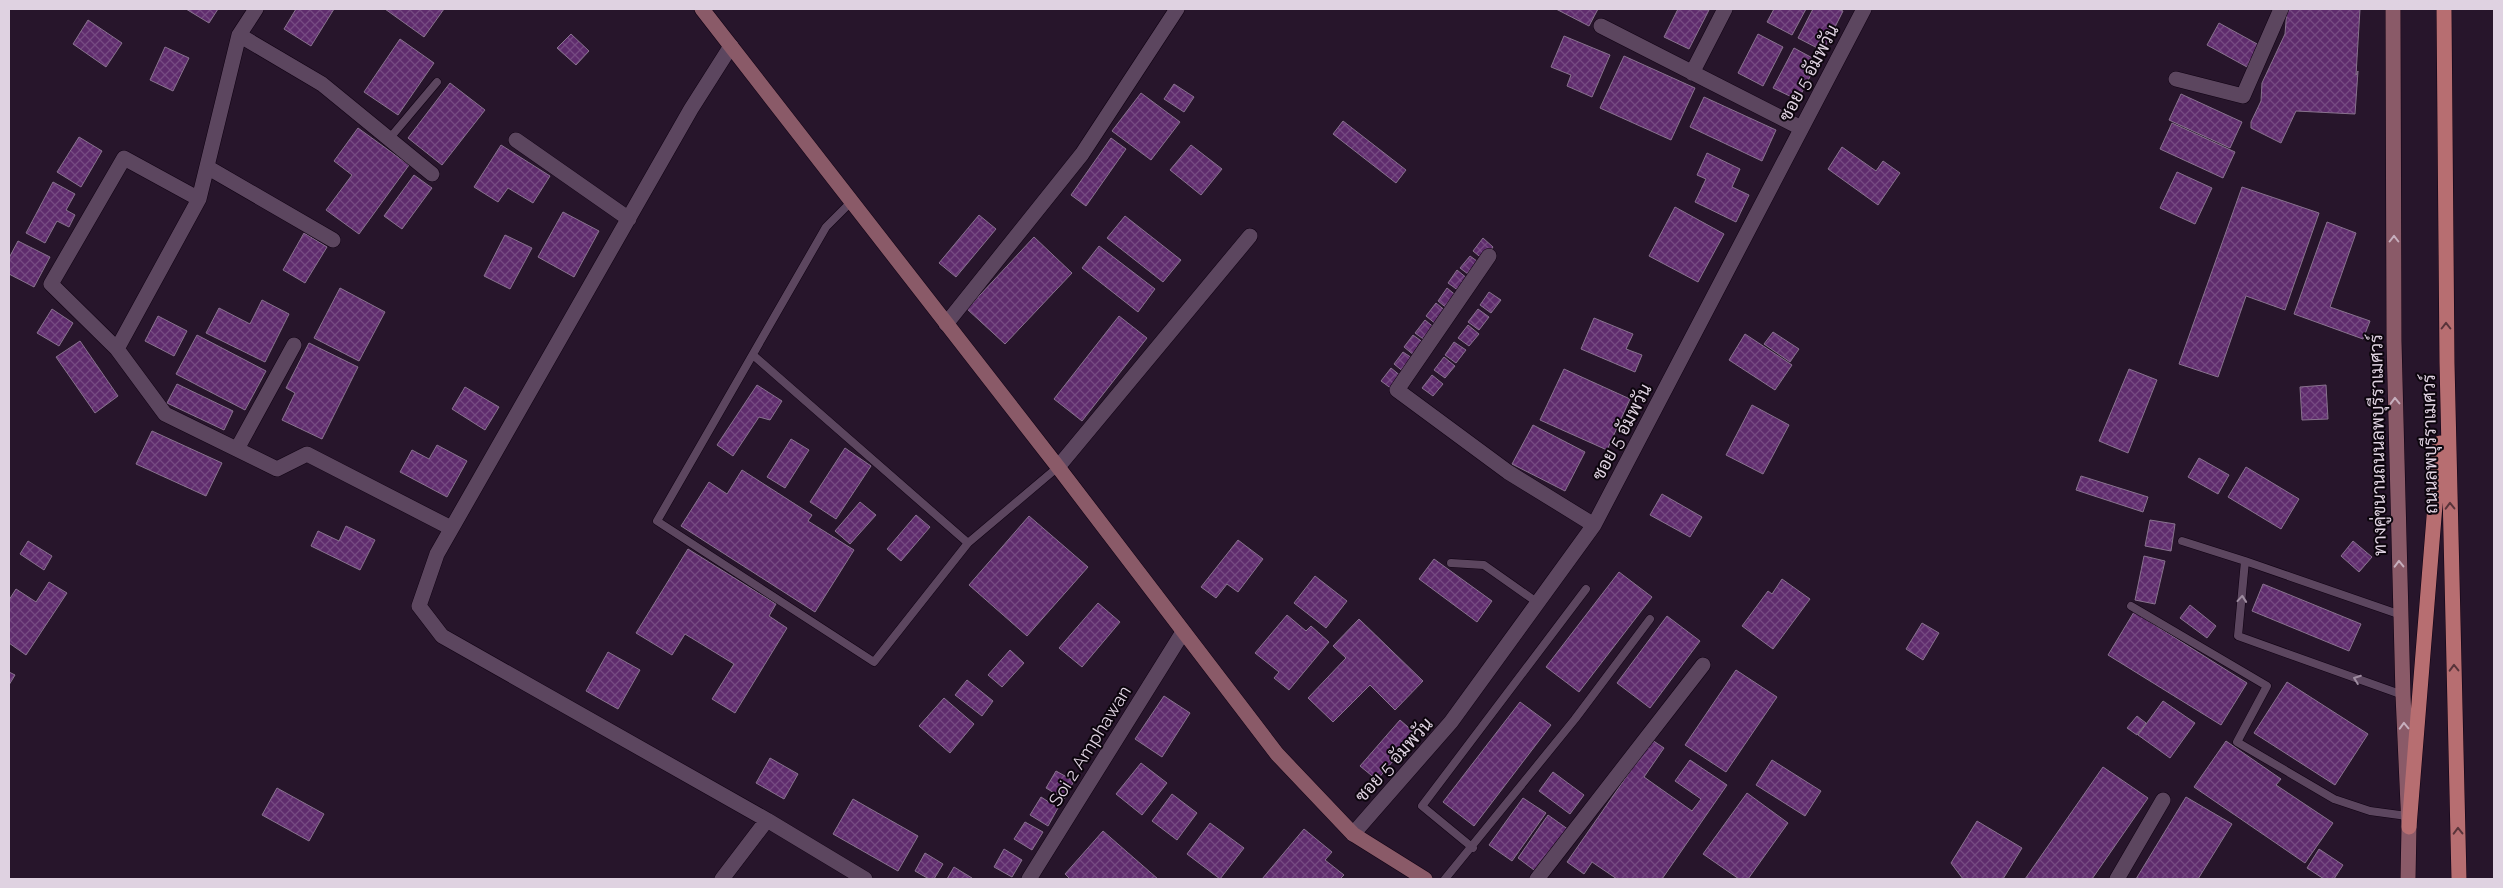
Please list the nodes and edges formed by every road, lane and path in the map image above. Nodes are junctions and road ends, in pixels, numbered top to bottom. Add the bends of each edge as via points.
1 (256, 9) edge
2 (702, 9) edge
3 (1177, 9) edge
4 (1725, 9) edge
5 (1864, 9) edge
6 (2281, 9) edge
7 (2393, 9) edge
8 (2444, 9) edge
9 (1601, 26) dead end
10 (239, 34) junction
11 (731, 46) junction
12 (1692, 72) junction
13 (2176, 79) dead end
14 (437, 82) dead end
15 (1802, 128) junction
16 (390, 139) junction
17 (516, 140) dead end
18 (207, 167) junction
19 (432, 174) dead end
20 (199, 199) junction
21 (852, 201) junction
22 (629, 219) junction
23 (1250, 236) dead end
24 (333, 240) dead end
25 (1489, 256) dead end
26 (946, 324) junction
27 (294, 345) dead end
28 (117, 349) junction
29 (753, 355) junction
30 (2447, 363) junction
31 (238, 449) junction
32 (1058, 467) junction
33 (1594, 525) junction
34 (451, 528) junction
35 (2182, 541) dead end
36 (968, 543) junction
37 (2245, 561) junction
38 (1451, 563) dead end
39 (1586, 589) dead end
40 (1538, 603) junction
41 (2131, 606) dead end
42 (2401, 615) junction
43 (1650, 619) dead end
44 (1183, 632) junction
45 (1703, 665) dead end
46 (2402, 695) junction
47 (2163, 800) dead end
48 (767, 820) junction
49 (2408, 821) junction
50 (1353, 834) junction
51 (1473, 848) junction
52 (722, 879) edge
53 (865, 879) edge
54 (1029, 879) edge
55 (1425, 879) edge
56 (1445, 879) edge
57 (1538, 879) edge
58 (2117, 879) edge
59 (2408, 879) edge
60 (2459, 879) edge

1 - 10 street
2 - 11 street
3 - 26 street via 1082,154
4 - 12 street
5 - 15 street, ซอย 5 อัมพวัน
6 - 13 street via 2243,96
42 -> 7 street, ทางคู่ขนานถนนลพบุรีราเมศวร์ via 2394,341
30 -> 8 main road, ถนนลพบุรีราเมศวร์
9 - 12 street
10 - 16 street via 322,84
10 - 18 street
11 - 21 street
11 - 22 street
12 - 15 street
14 - 16 lane
15 - 33 street, ซอย 5 อัมพวัน
16 - 19 street
17 - 22 street
18 - 20 street
18 - 24 street
20 - 28 street
20 - 28 street via 124,158 51,284
21 - 26 street
21 - 29 lane via 826,227
22 - 34 street
23 - 32 street
25 - 33 street via 1396,390 1508,472
26 - 32 street
27 - 31 street
28 - 31 street via 165,414
29 - 36 lane
29 - 36 lane via 657,521 874,662
30 - 49 main road
60 -> 30 main road, ถนนลพบุรีราเมศวร์
31 - 34 street via 277,469 307,454
32 - 36 lane
32 - 44 street
33 - 40 street, ซอย 5 อัมพวัน
34 - 48 street via 437,554 419,606 442,636
35 - 37 lane
37 - 42 lane
46 -> 37 lane via 2238,636
38 - 40 lane via 1484,566
39 - 51 lane via 1422,806
40 - 50 street, ซอย 5 อัมพวัน via 1452,722
41 - 49 lane via 2267,686 2237,742 2334,799
42 - 46 street, ทางคู่ขนานถนนลพบุรีราเมศวร์
43 - 51 lane
44 - 50 street via 1277,754
44 - 54 street, Soi 2 Amphawan
45 - 57 street
49 -> 46 street, ทางคู่ขนานถนนลพบุรีราเมศวร์
47 - 58 street
48 - 52 street
48 - 53 street
49 - 59 street, ทางคู่ขนานถนนลพบุรีราเมศวร์
50 - 55 street
51 - 56 lane

